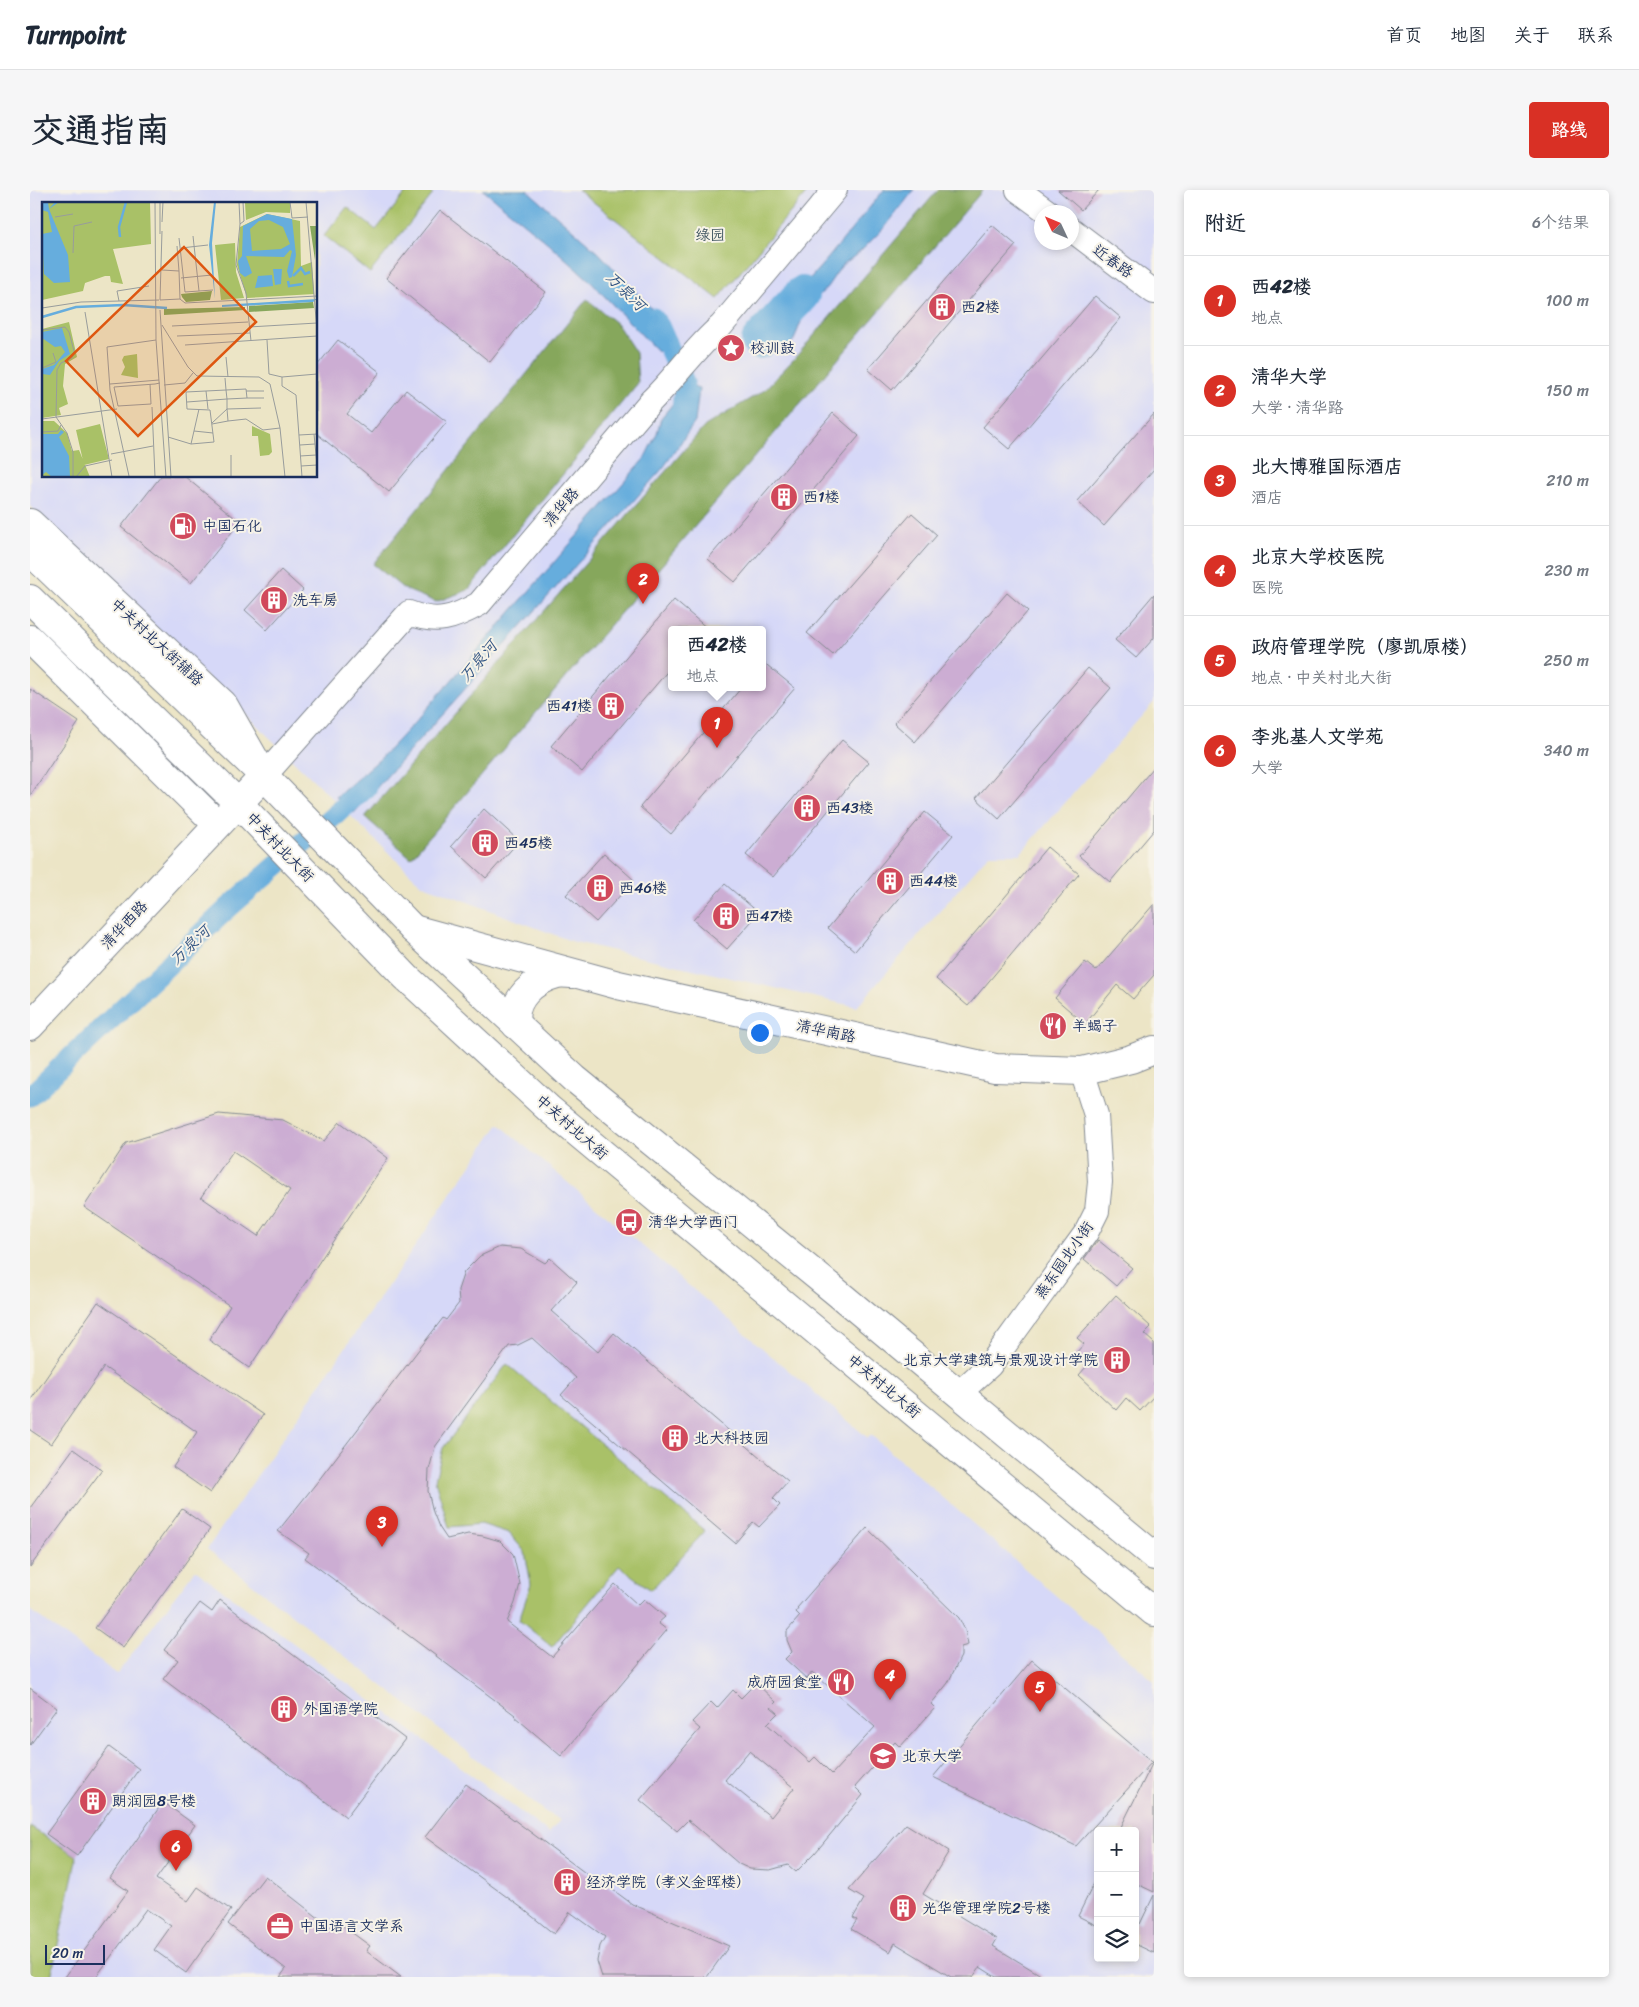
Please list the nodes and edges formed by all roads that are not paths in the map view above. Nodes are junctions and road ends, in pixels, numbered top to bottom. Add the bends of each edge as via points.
1 (836, 190) edge
2 (1018, 190) edge
3 (1038, 205) edge
4 (1079, 235) edge
5 (1154, 292) edge
6 (30, 522) edge
7 (30, 551) edge
8 (30, 599) edge
9 (30, 639) edge
10 (264, 776) junction
11 (238, 803) junction
12 (218, 824) junction
13 (413, 929) junction
14 (578, 974) junction
15 (516, 1025) junction
16 (30, 1026) edge
17 (1154, 1050) edge
18 (1082, 1071) junction
19 (958, 1394) junction
20 (1154, 1556) edge
21 (1154, 1612) edge

1 - 10 street, 清华路 via 479,604 458,616 444,618 422,618 409,613
2 - 3 street
4 - 5 street, 近春路
6 - 10 main road, 中关村北大街辅路 via 223,704
7 - 10 main road
8 - 11 main road, 中关村北大街
9 - 12 main road
10 - 11 main road, 清华西路
10 - 13 main road
11 - 12 main road, 清华西路
11 - 21 main road, 中关村北大街 via 406,977 550,1109
12 - 16 main road, 清华西路
13 - 14 main road, 清华南路
13 - 15 main road
14 - 15 main road via 558,974 524,993 515,1017
14 - 18 main road, 清华南路 via 995,1068
15 - 19 main road via 575,1078
17 - 18 main road, 清华南路
18 - 19 street, 燕东园北小街 via 1096,1115 1100,1182 1097,1210 1086,1233 990,1365
19 - 20 main road

